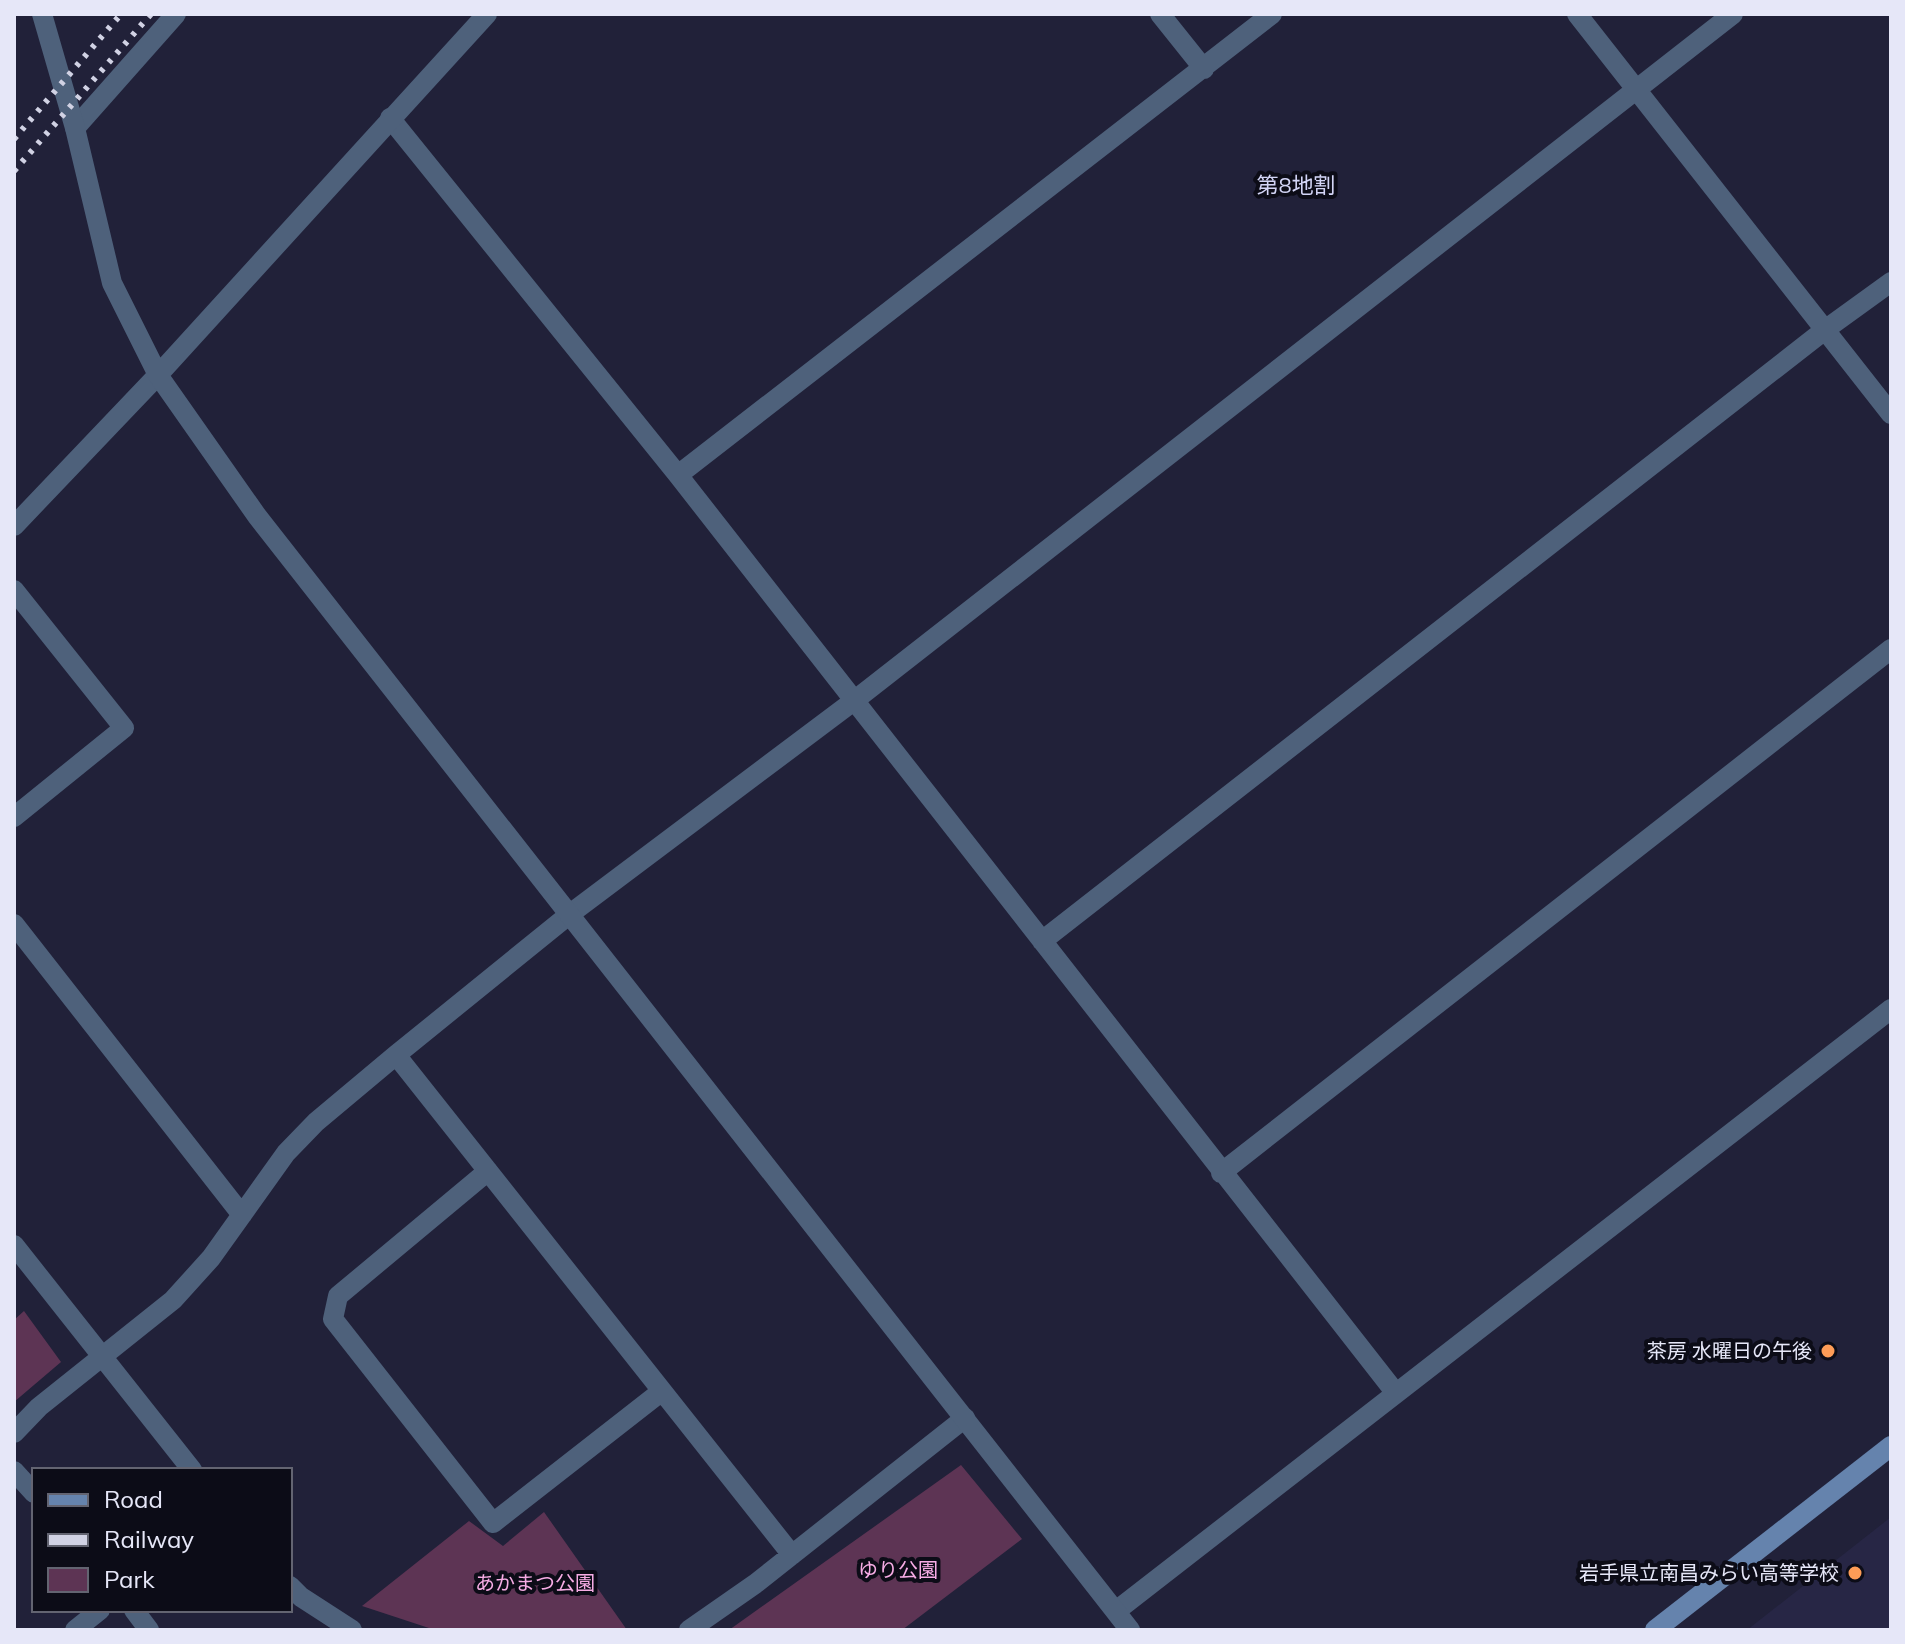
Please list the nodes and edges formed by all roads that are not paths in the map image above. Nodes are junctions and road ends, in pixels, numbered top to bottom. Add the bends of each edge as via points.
1 (42, 14) edge
2 (176, 14) edge
3 (487, 14) edge
4 (1160, 14) edge
5 (1272, 14) edge
6 (1577, 14) edge
7 (1733, 14) edge
8 (1204, 69) junction
9 (1637, 89) junction
10 (390, 118) junction
11 (75, 128) junction
12 (1891, 282) edge
13 (1826, 329) junction
14 (158, 375) junction
15 (1891, 414) edge
16 (678, 475) junction
17 (14, 526) edge
18 (14, 590) edge
19 (1891, 649) edge
20 (855, 700) junction
21 (14, 817) edge
22 (570, 914) junction
23 (14, 924) edge
24 (1042, 941) junction
25 (1891, 1009) edge
26 (396, 1055) junction
27 (488, 1171) junction
28 (1221, 1173) junction
29 (242, 1215) junction
30 (14, 1245) edge
31 (102, 1357) junction
32 (662, 1391) junction
33 (1395, 1392) junction
34 (965, 1418) junction
35 (14, 1433) edge
36 (1891, 1446) edge
37 (190, 1468) edge
38 (14, 1471) edge
39 (32, 1491) edge
40 (792, 1555) junction
41 (292, 1588) edge
42 (1116, 1611) junction
43 (98, 1612) edge
44 (136, 1612) edge
45 (75, 1630) edge
46 (149, 1630) edge
47 (352, 1630) edge
48 (689, 1630) edge
49 (1130, 1630) edge
50 (1655, 1630) edge

1 - 11 street
2 - 11 street
3 - 10 street
4 - 8 street
5 - 8 street
6 - 9 street
7 - 9 street
8 - 16 street
9 - 13 street
9 - 20 street
10 - 14 street
10 - 16 street
11 - 14 street via 112,283
12 - 13 street
13 - 15 street
13 - 24 street
14 - 17 street
14 - 22 street via 257,516
16 - 20 street
18 - 21 street via 124,728
19 - 28 street
20 - 22 street
20 - 24 street
22 - 26 street
22 - 34 street
23 - 29 street
24 - 28 street
25 - 33 street
26 - 27 street
26 - 29 street via 296,1142
27 - 32 street
27 - 32 street via 338,1296 333,1319 493,1523
28 - 33 street
29 - 31 street via 173,1300
30 - 31 street
31 - 35 street
31 - 37 street
32 - 40 street
33 - 42 street
34 - 40 street
34 - 42 street
36 - 50 main road
38 - 39 street
40 - 48 street
41 - 47 street
42 - 49 street
43 - 45 street
44 - 46 street

